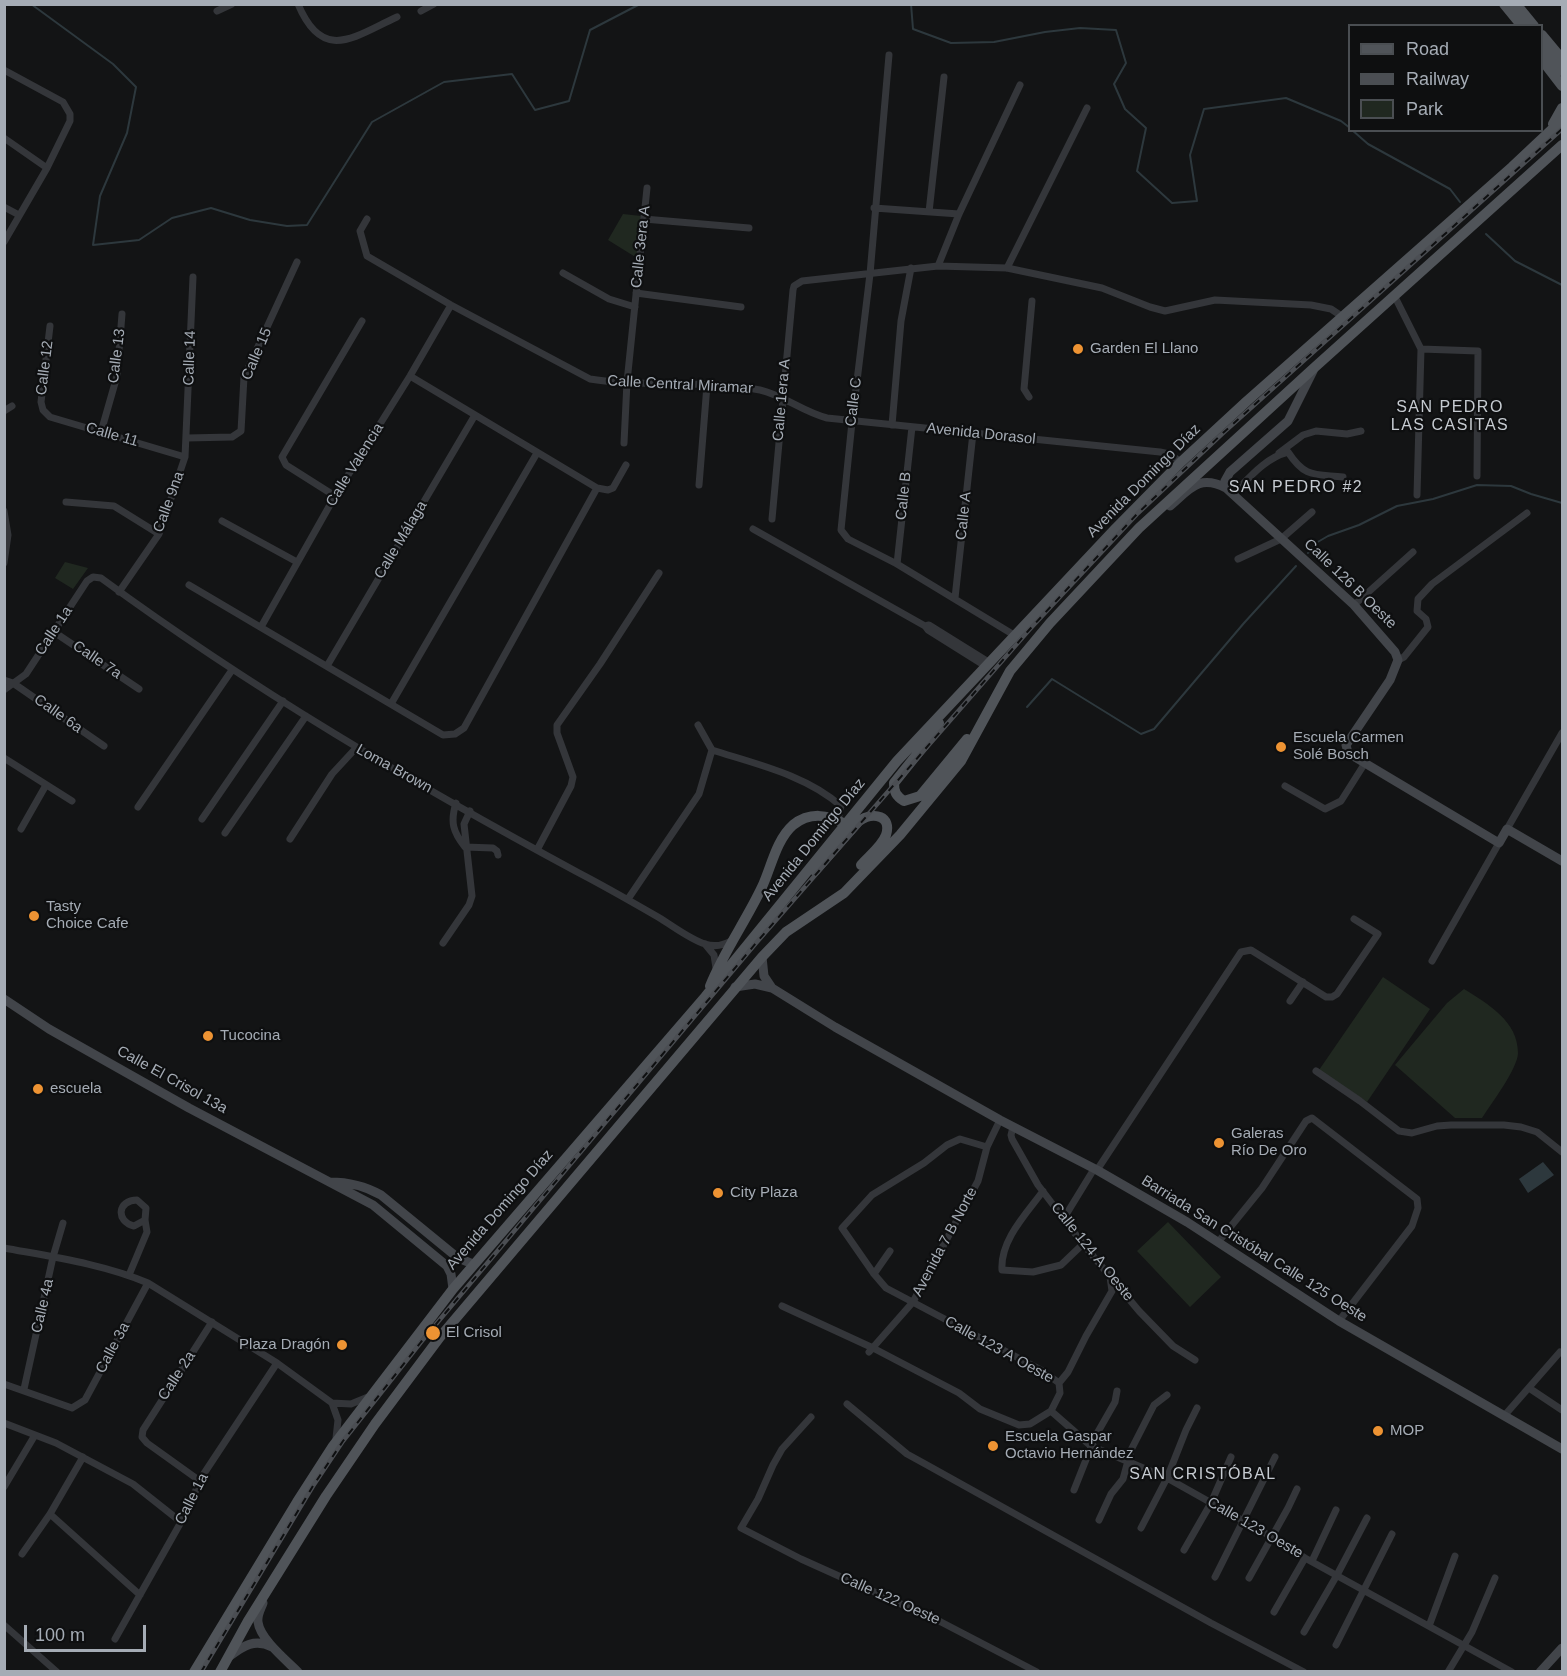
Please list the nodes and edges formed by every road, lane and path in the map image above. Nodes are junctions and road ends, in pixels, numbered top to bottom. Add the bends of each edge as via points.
1 (232, 4) edge
2 (298, 4) edge
3 (434, 4) edge
4 (1496, 4) edge
5 (1504, 4) edge
6 (1516, 4) edge
7 (217, 11) dead end
8 (421, 11) dead end
9 (397, 17) dead end
10 (1511, 24) edge
11 (1520, 24) edge
12 (1532, 24) edge
13 (1544, 46) edge
14 (1563, 50) edge
15 (890, 55) dead end
16 (1563, 60) edge
17 (1543, 61) edge
18 (4, 70) edge
19 (1563, 71) edge
20 (944, 77) dead end
21 (1020, 85) dead end
22 (1563, 86) edge
23 (1088, 108) dead end
24 (1563, 108) edge
25 (1563, 120) edge
26 (1546, 134) junction
27 (4, 138) edge
28 (1563, 145) edge
29 (47, 168) junction
30 (647, 188) dead end
31 (4, 207) edge
32 (874, 208) junction
33 (929, 212) junction
34 (959, 214) junction
35 (19, 215) junction
36 (367, 219) dead end
37 (644, 219) junction
38 (749, 228) dead end
39 (4, 242) edge
40 (297, 262) dead end
41 (939, 266) junction
42 (911, 268) junction
43 (1007, 268) junction
44 (563, 273) dead end
45 (870, 274) junction
46 (193, 277) dead end
47 (636, 293) junction
48 (1394, 295) junction
49 (1032, 301) dead end
50 (451, 305) junction
51 (635, 307) junction
52 (741, 307) dead end
53 (122, 314) dead end
54 (1343, 317) junction
55 (362, 321) dead end
56 (50, 326) dead end
57 (1421, 349) junction
58 (1315, 366) junction
59 (410, 376) junction
60 (627, 382) junction
61 (707, 385) junction
62 (1029, 397) dead end
63 (782, 399) junction
64 (12, 406) dead end
65 (43, 410) joint
66 (4, 411) edge
67 (475, 416) junction
68 (852, 422) junction
69 (892, 425) junction
70 (912, 427) junction
71 (1361, 431) dead end
72 (101, 432) junction
73 (973, 433) junction
74 (187, 438) junction
75 (624, 443) dead end
76 (537, 453) junction
77 (1277, 454) junction
78 (185, 457) junction
79 (1181, 462) junction
80 (626, 465) dead end
81 (1477, 476) dead end
82 (1343, 477) dead end
83 (699, 485) dead end
84 (597, 488) junction
85 (1229, 491) junction
86 (1417, 495) dead end
87 (335, 496) junction
88 (66, 502) dead end
89 (4, 511) edge
90 (1312, 512) dead end
91 (1527, 513) dead end
92 (772, 519) dead end
93 (222, 521) dead end
94 (1139, 528) junction
95 (753, 529) dead end
96 (159, 534) junction
97 (1281, 539) junction
98 (1413, 552) dead end
99 (1238, 559) dead end
100 (297, 562) junction
101 (4, 563) edge
102 (897, 564) junction
103 (658, 573) dead end
104 (93, 578) joint
105 (189, 585) dead end
106 (119, 592) junction
107 (955, 598) junction
108 (1354, 605) junction
109 (261, 627) junction
110 (54, 632) junction
111 (1014, 635) junction
112 (1398, 660) junction
113 (988, 665) junction
114 (327, 666) junction
115 (232, 670) junction
116 (4, 680) edge
117 (13, 683) junction
118 (140, 689) dead end
119 (4, 690) edge
120 (283, 701) junction
121 (391, 704) junction
122 (944, 712) junction
123 (306, 716) junction
124 (983, 719) junction
125 (698, 725) dead end
126 (1563, 733) edge
127 (104, 746) dead end
128 (356, 748) junction
129 (712, 750) junction
130 (4, 758) edge
131 (1365, 763) junction
132 (46, 785) junction
133 (1285, 786) dead end
134 (72, 801) dead end
135 (456, 803) junction
136 (138, 807) dead end
137 (470, 811) junction
138 (202, 819) dead end
139 (841, 822) junction
140 (21, 829) dead end
141 (1507, 829) junction
142 (225, 833) dead end
143 (290, 839) dead end
144 (1498, 843) junction
145 (465, 847) junction
146 (537, 850) junction
147 (498, 855) dead end
148 (1563, 861) edge
149 (628, 899) junction
150 (780, 906) junction
151 (818, 911) junction
152 (1354, 919) dead end
153 (731, 941) junction
154 (443, 944) dead end
155 (705, 945) junction
156 (762, 957) junction
157 (1432, 961) dead end
158 (716, 970) junction
159 (1303, 982) junction
160 (735, 987) junction
161 (772, 988) junction
162 (705, 997) junction
163 (4, 999) edge
164 (1290, 1001) dead end
165 (1316, 1071) dead end
166 (999, 1120) junction
167 (1013, 1128) junction
168 (987, 1147) junction
169 (1563, 1152) edge
170 (1096, 1169) junction
171 (328, 1182) junction
172 (1043, 1191) junction
173 (1064, 1218) junction
174 (145, 1220) dead end
175 (63, 1223) dead end
176 (425, 1231) junction
177 (417, 1240) junction
178 (1219, 1241) junction
179 (1083, 1245) junction
180 (4, 1248) edge
181 (890, 1251) dead end
182 (53, 1257) junction
183 (473, 1264) junction
184 (873, 1274) junction
185 (129, 1275) junction
186 (1109, 1275) junction
187 (148, 1283) junction
188 (453, 1289) junction
189 (913, 1302) junction
190 (782, 1306) dead end
191 (1339, 1321) junction
192 (212, 1322) junction
193 (871, 1350) junction
194 (1560, 1352) dead end
195 (1195, 1360) dead end
196 (277, 1363) junction
197 (1059, 1383) junction
198 (4, 1384) edge
199 (1529, 1388) junction
200 (24, 1389) junction
201 (1117, 1390) dead end
202 (374, 1391) junction
203 (1167, 1395) dead end
204 (333, 1403) junction
205 (848, 1404) dead end
206 (1197, 1408) dead end
207 (1563, 1410) edge
208 (1051, 1411) junction
209 (1504, 1416) junction
210 (811, 1417) dead end
211 (4, 1423) edge
212 (35, 1435) junction
213 (333, 1446) junction
214 (1091, 1446) junction
215 (1563, 1449) edge
216 (83, 1457) junction
217 (1231, 1457) dead end
218 (1275, 1458) dead end
219 (1129, 1461) junction
220 (1167, 1478) junction
221 (200, 1481) junction
222 (4, 1487) edge
223 (1297, 1489) dead end
224 (1074, 1490) dead end
225 (1211, 1503) junction
226 (1336, 1510) dead end
227 (50, 1514) junction
228 (1367, 1518) dead end
229 (1100, 1520) dead end
230 (1244, 1521) junction
231 (181, 1522) junction
232 (1141, 1528) dead end
233 (1392, 1534) dead end
234 (1272, 1537) junction
235 (1184, 1550) dead end
236 (22, 1554) dead end
237 (1455, 1557) dead end
238 (1308, 1559) junction
239 (1337, 1575) junction
240 (1215, 1577) dead end
241 (1249, 1578) dead end
242 (1495, 1578) dead end
243 (1365, 1590) junction
244 (268, 1592) junction
245 (140, 1595) junction
246 (1274, 1612) dead end
247 (4, 1626) edge
248 (1429, 1626) junction
249 (1304, 1632) dead end
250 (115, 1640) dead end
251 (1336, 1645) dead end
252 (1465, 1645) junction
253 (274, 1648) junction
254 (1563, 1648) edge
255 (227, 1658) junction
256 (57, 1671) edge
257 (194, 1671) edge
258 (220, 1671) edge
259 (298, 1671) edge
260 (1037, 1671) edge
261 (1304, 1671) edge
262 (1448, 1671) edge
263 (1512, 1671) edge
264 (1540, 1671) edge

1 - 7 street
2 - 9 street via 313,29 333,42 347,40
3 - 8 street
4 - 10 main road
5 - 11 main road
6 - 12 main road
13 - 14 main road
13 - 16 main road
13 - 19 main road
15 - 32 street, Calle C
17 - 22 main road
18 - 29 street via 63,102 70,114
20 - 33 street
21 - 34 street
23 - 43 street
24 - 26 main road
25 - 26 main road, Avenida Domingo Díaz
26 - 54 main road, Avenida Domingo Díaz
27 - 29 street
28 - 48 main road, Avenida Domingo Díaz
29 - 35 street
30 - 37 street, Calle 3era A
31 - 35 street
32 - 33 street
32 - 45 street, Calle C
33 - 34 street
34 - 41 street
35 - 39 street
36 - 50 street, Calle Central Miramar via 360,231 367,256
37 - 38 street
37 - 47 street, Calle 3era A
40 - 74 street, Calle 15 via 244,377 241,431 232,436
41 - 42 street
41 - 43 street
42 - 45 street
42 - 69 street via 901,321
43 - 54 street via 1102,288 1166,311 1215,300 1311,305 1331,309
44 - 51 street, Calle 3era A via 609,299
45 - 63 street, Calle 1era A via 797,283 793,290
45 - 68 street, Calle C
46 - 74 street, Calle 14
47 - 51 street, Calle 3era A
47 - 52 street
48 - 57 street
48 - 58 main road, Avenida Domingo Díaz
49 - 62 street via 1024,389
50 - 59 street, Calle Valencia
50 - 60 street, Calle Central Miramar via 578,374 590,379
51 - 60 street, Calle 3era A
53 - 72 street, Calle 13 via 117,376
54 - 79 main road, Avenida Domingo Díaz
55 - 87 street via 282,457 286,465
56 - 65 street, Calle 12
57 - 81 street via 1478,351
57 - 86 street
58 - 85 street via 1288,421 1230,472 1225,481
58 - 94 main road, Avenida Domingo Díaz
59 - 67 street
59 - 87 street, Calle Valencia
60 - 61 street, Calle Central Miramar
60 - 75 street, Calle 3era A
61 - 63 street, Calle Central Miramar via 757,389
61 - 83 street
63 - 68 street, Avenida Dorasol via 813,415
63 - 92 street, Calle 1era A
64 - 66 street
65 - 72 street, Calle 11 via 50,417
67 - 76 street
67 - 114 street, Calle Málaga
68 - 69 street, Avenida Dorasol
68 - 102 street, Calle C via 841,530 848,539
69 - 70 street, Avenida Dorasol
70 - 73 street, Avenida Dorasol
70 - 102 street, Calle B
71 - 77 street via 1316,431 1303,435
72 - 78 street, Calle 11
73 - 79 street, Avenida Dorasol via 1160,452
73 - 107 street, Calle A
74 - 78 street, Calle 9na
76 - 84 street
76 - 121 street
77 - 82 street via 1288,452 1309,474
77 - 85 street
78 - 96 street, Calle 9na
79 - 111 main road, Avenida Domingo Díaz
80 - 84 street via 613,488
84 - 121 street via 464,728 443,735
85 - 94 street via 1209,481 1196,484
85 - 97 street, Calle 126 B Oeste
87 - 100 street, Calle Valencia
88 - 96 street via 114,506
89 - 101 street via 8,536
90 - 97 street
91 - 112 street via 1432,584 1418,599 1417,611 1428,627
93 - 100 street
94 - 124 main road, Avenida Domingo Díaz via 1010,671
95 - 113 street via 929,626
96 - 106 street, Calle 9na
97 - 99 street
97 - 108 street, Calle 126 B Oeste
98 - 108 street
100 - 109 street, Calle Valencia
102 - 107 street
103 - 146 street via 557,725 573,777
104 - 106 street, Loma Brown via 101,578
104 - 110 street, Calle 1a via 87,581
105 - 109 street
106 - 115 street, Loma Brown
107 - 111 street
108 - 112 street, Calle 126 B Oeste via 1386,640
109 - 114 street
110 - 117 street, Calle 1a via 26,674
110 - 118 street, Calle 7a
111 - 113 main road, Avenida Domingo Díaz
112 - 131 street via 1390,680 1346,745 1348,753
113 - 122 main road, Avenida Domingo Díaz
114 - 121 street
115 - 120 street, Loma Brown
115 - 136 street
116 - 117 street, Calle 6a
117 - 119 street, Calle 1a
117 - 127 street, Calle 6a
120 - 123 street, Loma Brown
120 - 138 street
122 - 124 main road via 932,737 894,783 894,791 904,801 920,796
122 - 139 main road, Avenida Domingo Díaz
123 - 128 street, Loma Brown
123 - 142 street
124 - 151 main road, Avenida Domingo Díaz via 961,761 900,835 844,893
125 - 129 street
126 - 141 street
128 - 135 street, Loma Brown
128 - 143 street via 332,774
129 - 139 street via 777,770 830,796 841,806
129 - 149 street via 699,794
130 - 132 street
131 - 133 street via 1341,801 1325,809
131 - 144 street
132 - 134 street
132 - 140 street
135 - 137 street, Loma Brown
135 - 145 street via 453,830
137 - 145 street via 464,824
137 - 146 street, Loma Brown
139 - 150 main road, Avenida Domingo Díaz
139 - 153 main road via 813,816 789,830
141 - 144 street
141 - 148 street
144 - 157 street
145 - 147 street via 493,848
145 - 154 street via 472,896
146 - 149 street, Loma Brown
149 - 155 street, Loma Brown
150 - 151 main road via 859,821 875,814 883,819 887,826 883,842
150 - 162 main road, Avenida Domingo Díaz
151 - 156 main road, Avenida Domingo Díaz via 786,932
152 - 159 street via 1378,934 1337,994 1326,997
153 - 155 street
153 - 158 main road
155 - 158 street via 714,956
156 - 160 main road, Avenida Domingo Díaz
156 - 161 street via 764,976
158 - 162 main road
159 - 164 street
159 - 170 street via 1251,950 1241,952
160 - 161 street, Barriada San Cristóbal Calle 125 Oeste via 754,984
160 - 244 main road, Avenida Domingo Díaz via 440,1337 326,1496
161 - 166 street, Barriada San Cristóbal Calle 125 Oeste
162 - 183 main road, Avenida Domingo Díaz
163 - 171 street, Calle El Crisol 13a via 49,1029
165 - 169 street via 1399,1131 1412,1133 1451,1125 1521,1127 1537,1132
166 - 167 street, Barriada San Cristóbal Calle 125 Oeste
166 - 168 street, Avenida 7 B Norte
167 - 170 street, Barriada San Cristóbal Calle 125 Oeste
167 - 172 street, Calle 124 A Oeste via 1012,1139
168 - 184 street, Calle 123 A Oeste via 960,1139 946,1145 872,1195 849,1220 842,1228
168 - 189 street, Avenida 7 B Norte via 978,1181
170 - 173 street
170 - 178 street, Barriada San Cristóbal Calle 125 Oeste
171 - 176 street, Calle El Crisol 13a via 371,1190
171 - 177 street, Calle El Crisol 13a via 373,1205
172 - 173 street, Calle 124 A Oeste
172 - 179 street via 1006,1246 1002,1269 1033,1272 1061,1265
173 - 179 street, Calle 124 A Oeste
174 - 185 street via 147,1232
175 - 182 street, Calle 4a
176 - 177 street
176 - 183 street, Calle El Crisol 13a via 458,1258
177 - 188 street, Calle El Crisol 13a via 447,1266
178 - 191 street, Barriada San Cristóbal Calle 125 Oeste
178 - 191 street via 1262,1188 1305,1121 1312,1118 1418,1203 1412,1226
179 - 186 street, Calle 124 A Oeste
180 - 182 street
181 - 184 street
182 - 185 street
182 - 200 street, Calle 4a
183 - 188 main road, Avenida Domingo Díaz
184 - 189 street, Calle 123 A Oeste via 886,1287
185 - 187 street
186 - 195 street, Calle 124 A Oeste via 1173,1346
186 - 197 street via 1112,1291
187 - 192 street
187 - 200 street, Calle 3a via 85,1400 72,1408
188 - 202 main road, Avenida Domingo Díaz
189 - 193 street, Avenida 7 B Norte
189 - 197 street, Calle 123 A Oeste
190 - 193 street
191 - 209 street, Barriada San Cristóbal Calle 125 Oeste
192 - 196 street
192 - 221 street, Calle 2a via 142,1437
193 - 208 street via 959,1393 980,1409 1019,1425 1030,1424
194 - 199 street
196 - 204 street
196 - 221 street, Calle 1a
197 - 208 street, Calle 123 A Oeste via 1060,1393
198 - 200 street
199 - 207 street
199 - 209 street
201 - 214 street via 1115,1402
202 - 204 street via 351,1404
202 - 213 main road, Avenida Domingo Díaz
203 - 219 street via 1154,1405
204 - 213 street via 338,1420
205 - 261 street via 927,1466
206 - 220 street
208 - 214 street, Calle 123 Oeste
209 - 215 street, Barriada San Cristóbal Calle 125 Oeste
210 - 260 street, Calle 122 Oeste via 782,1449 741,1528
211 - 212 street
212 - 216 street
212 - 222 street
213 - 257 main road, Avenida Domingo Díaz
214 - 219 street, Calle 123 Oeste
214 - 224 street
216 - 227 street
216 - 231 street via 134,1484
217 - 225 street
218 - 230 street
219 - 220 street, Calle 123 Oeste
219 - 229 street
220 - 225 street, Calle 123 Oeste
220 - 232 street
221 - 231 street, Calle 1a
223 - 234 street
225 - 230 street, Calle 123 Oeste
225 - 235 street
226 - 238 street
227 - 236 street
227 - 245 street
228 - 239 street
230 - 234 street, Calle 123 Oeste
230 - 240 street
231 - 245 street, Calle 1a
233 - 243 street
234 - 238 street, Calle 123 Oeste
234 - 241 street
237 - 248 street
238 - 239 street, Calle 123 Oeste
238 - 246 street
239 - 243 street, Calle 123 Oeste
239 - 249 street
242 - 252 street
243 - 248 street, Calle 123 Oeste
243 - 251 street
244 - 253 street via 258,1623
244 - 255 main road, Avenida Domingo Díaz
245 - 250 street, Calle 1a
247 - 256 street
248 - 252 street, Calle 123 Oeste
252 - 262 street
252 - 263 street, Calle 123 Oeste
253 - 255 street via 265,1643 250,1644
253 - 259 street
254 - 264 street
255 - 258 main road, Avenida Domingo Díaz

